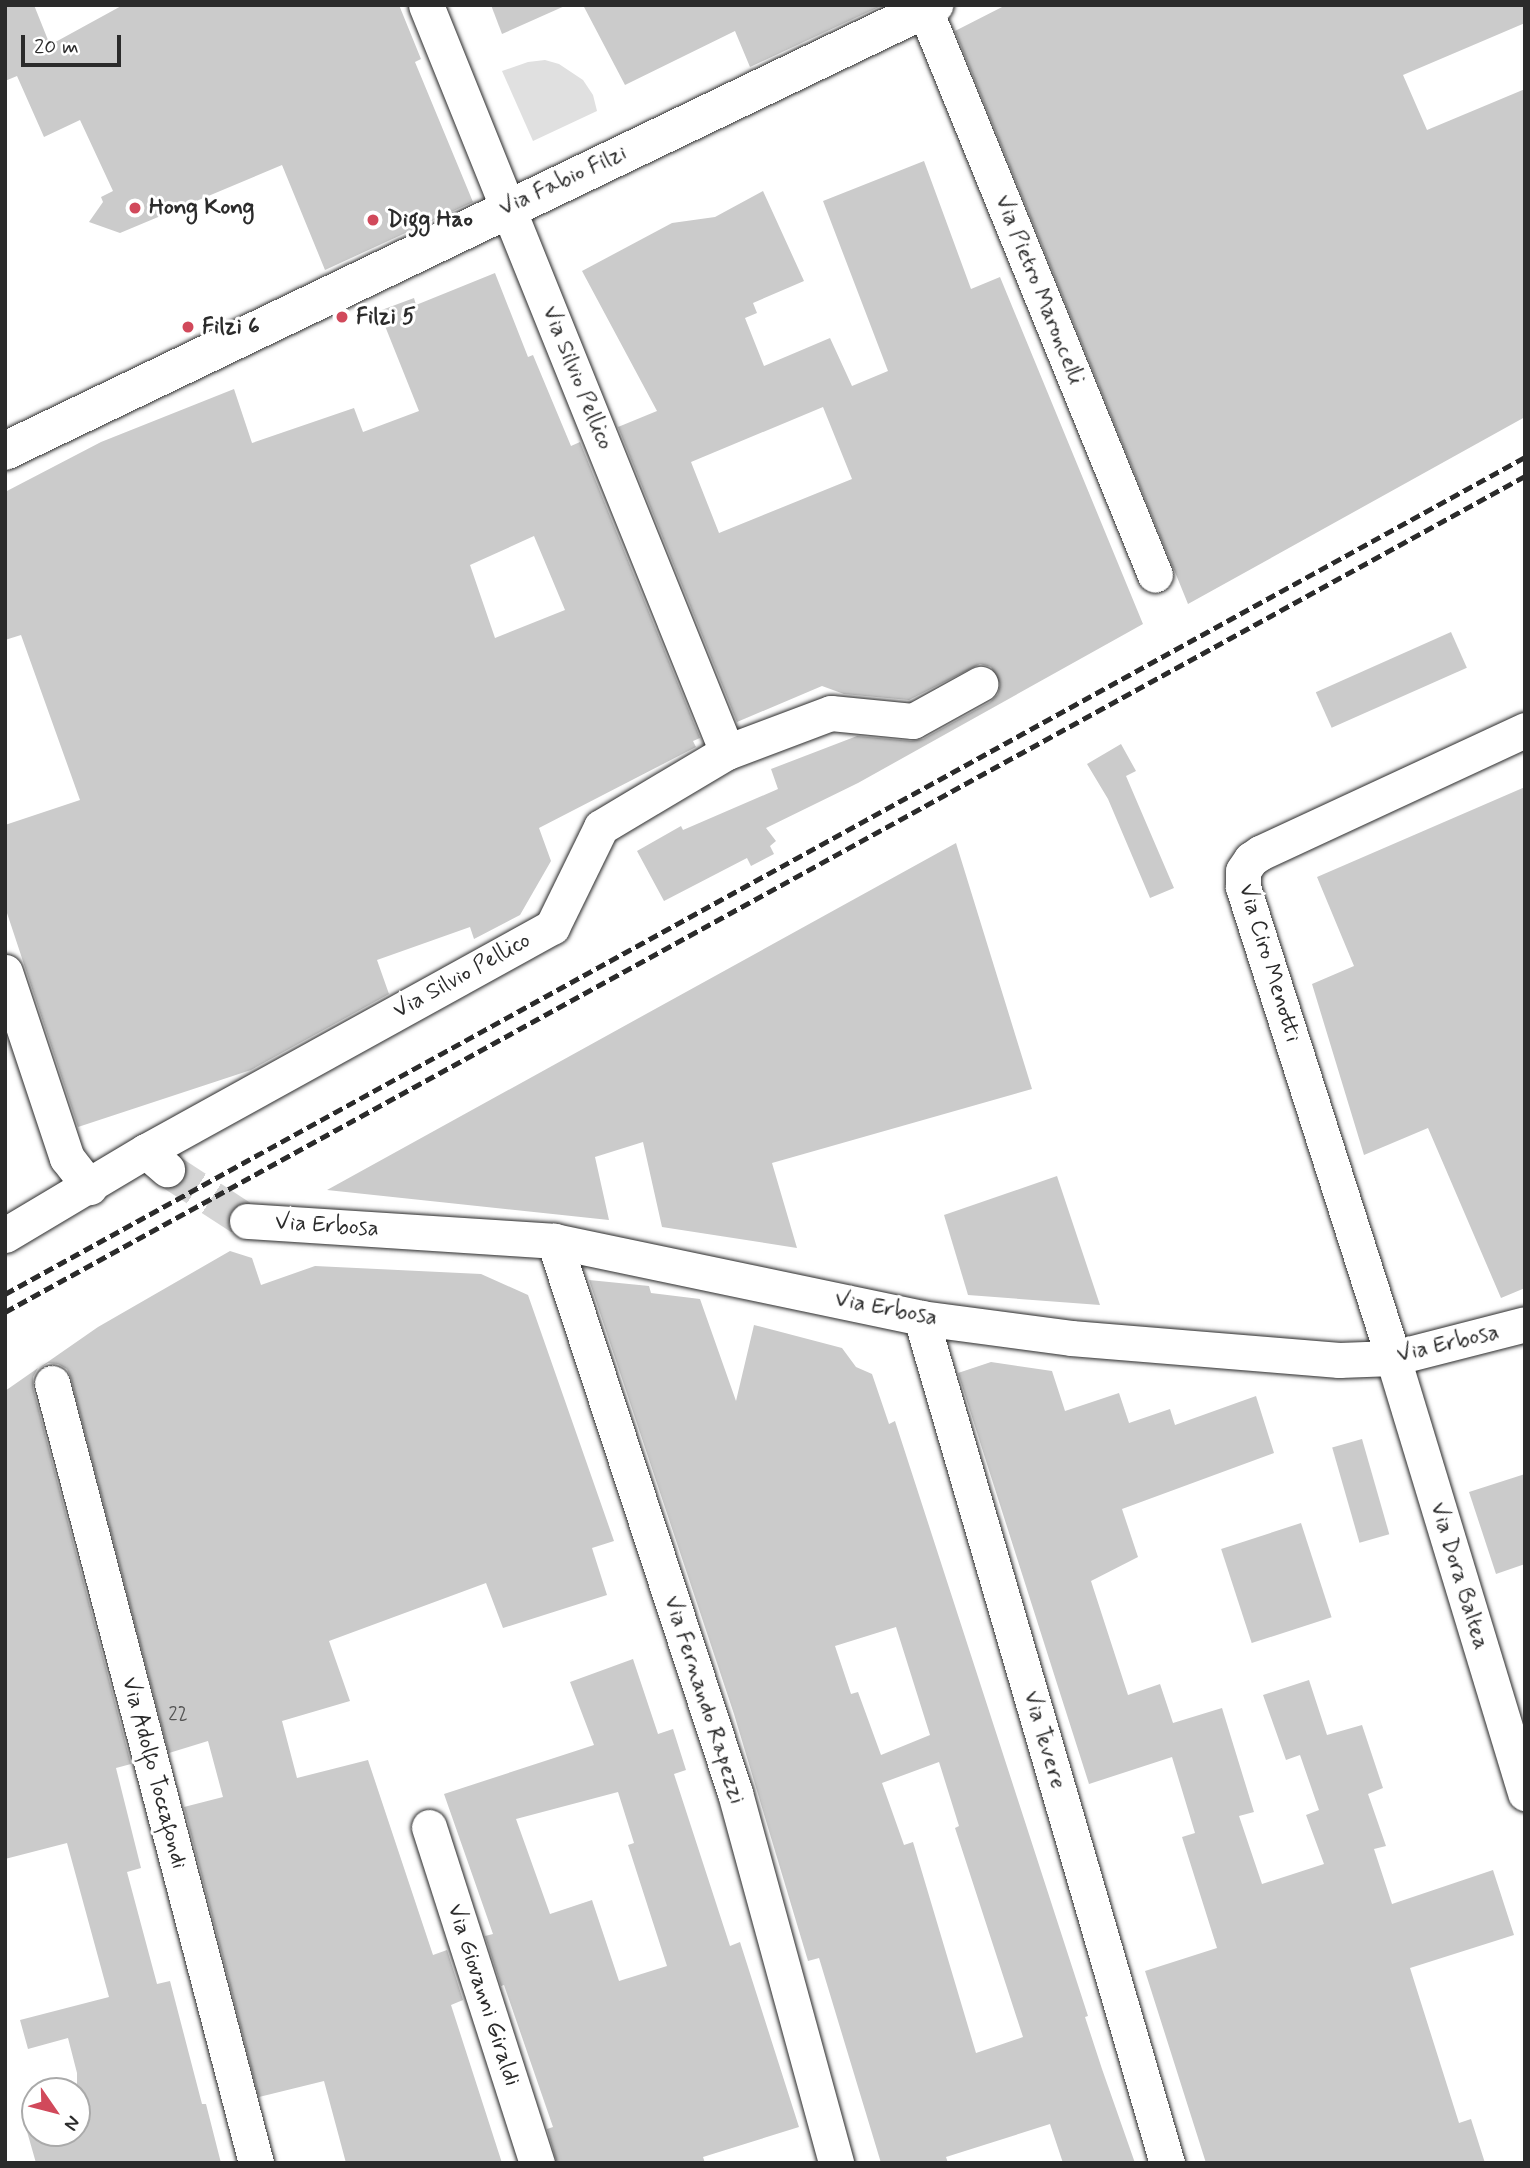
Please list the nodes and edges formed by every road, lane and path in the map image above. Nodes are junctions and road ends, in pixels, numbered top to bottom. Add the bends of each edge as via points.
1 (426, 5) edge
2 (927, 7) edge
3 (509, 207) junction
4 (5, 451) edge
5 (1155, 575) dead end
6 (981, 684) dead end
7 (1525, 730) edge
8 (727, 752) junction
9 (5, 972) edge
10 (90, 1187) junction
11 (247, 1221) tunnel mouth
12 (5, 1235) edge
13 (554, 1241) junction
14 (921, 1318) junction
15 (1525, 1324) edge
16 (1394, 1358) junction
17 (52, 1383) dead end
18 (1525, 1793) edge
19 (429, 1827) dead end
20 (256, 2163) edge
21 (537, 2163) edge
22 (836, 2163) edge
23 (1167, 2163) edge

1 - 3 street, Via Silvio Pellico
2 - 3 street, Via Fabio Filzi
2 - 5 street, Via Pietro Maroncelli
3 - 4 street, Via Fabio Filzi
3 - 8 street, Via Silvio Pellico
6 - 8 street, Via Silvio Pellico via 913,721 831,713
7 - 16 street, Via Ciro Menotti via 1260,853 1243,871 1243,887
8 - 10 street, Via Silvio Pellico via 601,827 552,927 157,1160
9 - 10 street via 67,1158
10 - 12 street
11 - 13 street, Via Erbosa
13 - 14 street, Via Erbosa
13 - 22 street, Via Fernando Rapezzi via 735,1793
14 - 16 street, Via Erbosa via 1085,1339 1339,1360
14 - 23 street, Via Tevere
15 - 16 street, Via Erbosa
16 - 18 street, Via Dora Baltea
17 - 20 street, Via Adolfo Toccafondi
19 - 21 street, Via Giovanni Giraldi

